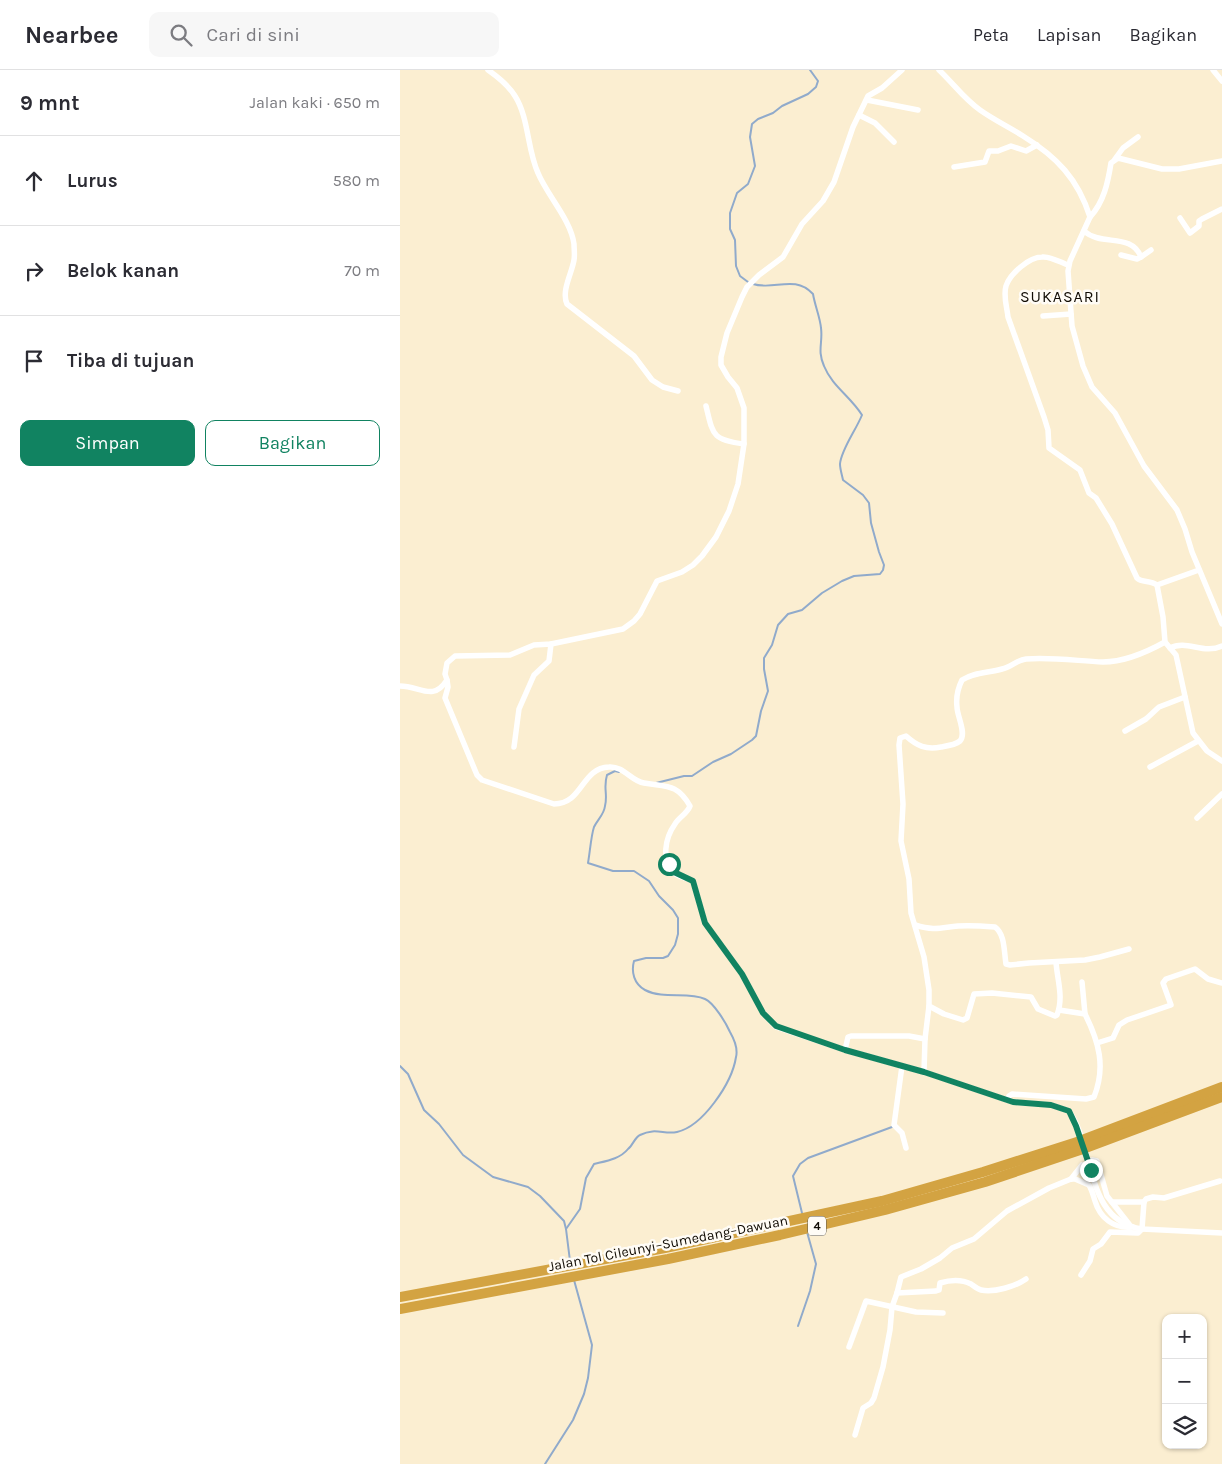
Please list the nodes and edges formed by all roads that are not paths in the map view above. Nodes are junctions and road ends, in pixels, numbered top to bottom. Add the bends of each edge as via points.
1 (488, 70) edge
2 (902, 70) edge
3 (939, 70) edge
4 (1217, 72) edge
5 (1222, 81) edge
6 (867, 100) junction
7 (918, 110) dead end
8 (859, 115) junction
9 (1138, 136) dead end
10 (894, 142) dead end
11 (1037, 145) junction
12 (1115, 159) junction
13 (1221, 163) edge
14 (954, 167) dead end
15 (1222, 209) edge
16 (1090, 217) junction
17 (1180, 218) dead end
18 (1084, 231) junction
19 (1151, 250) dead end
20 (1121, 255) dead end
21 (1141, 257) junction
22 (1068, 265) junction
23 (1071, 314) junction
24 (1043, 316) dead end
25 (678, 391) dead end
26 (706, 406) dead end
27 (744, 444) junction
28 (1199, 570) junction
29 (1157, 584) junction
30 (1220, 609) edge
31 (1222, 624) edge
32 (1165, 642) junction
33 (551, 644) junction
34 (1222, 646) edge
35 (1170, 648) junction
36 (447, 680) junction
37 (400, 686) edge
38 (1185, 697) junction
39 (1125, 731) dead end
40 (1198, 742) junction
41 (514, 747) dead end
42 (1222, 761) edge
43 (1150, 767) dead end
44 (1222, 794) edge
45 (1197, 818) dead end
46 (914, 925) junction
47 (1129, 948) dead end
48 (1056, 962) junction
49 (1082, 982) dead end
50 (1222, 982) edge
51 (929, 1006) junction
52 (1060, 1010) junction
53 (1085, 1014) junction
54 (925, 1039) junction
55 (1097, 1043) junction
56 (845, 1050) junction
57 (902, 1066) junction
58 (924, 1072) junction
59 (1222, 1087) edge
60 (1222, 1096) edge
61 (1039, 1097) junction
62 (1007, 1100) junction
63 (1039, 1104) junction
64 (906, 1148) dead end
65 (1092, 1160) dead end
66 (1082, 1165) dead end
67 (1070, 1179) junction
68 (1220, 1181) dead end
69 (1112, 1202) junction
70 (1144, 1202) junction
71 (1132, 1227) junction
72 (1142, 1229) junction
73 (1222, 1233) edge
74 (1081, 1275) dead end
75 (1026, 1279) dead end
76 (897, 1293) junction
77 (400, 1297) edge
78 (892, 1307) junction
79 (400, 1309) edge
80 (943, 1313) dead end
81 (848, 1347) dead end
82 (855, 1436) dead end

1 - 25 street via 516,98 538,174 571,232 574,260 565,296 567,304 634,356 652,380
2 - 6 street
3 - 11 street via 968,101
4 - 5 street
6 - 7 street
6 - 8 street
8 - 10 street via 875,123
8 - 27 street via 823,201 802,224 782,257 747,287 727,333 721,365 737,388 744,408
9 - 12 street
11 - 14 street via 1026,151 1011,146 989,152 985,162
11 - 16 street via 1071,176
12 - 13 street via 1154,168 1179,169
12 - 16 street via 1098,208
15 - 17 street via 1202,219 1190,233
16 - 18 street
18 - 21 street via 1090,237 1131,244
18 - 22 street
19 - 21 street
20 - 21 street
22 - 23 street
22 - 29 street via 1040,256 1015,273 1006,286 1008,317 1044,417 1049,448 1080,470 1089,493 1096,498 1112,524 1137,578
23 - 24 street
23 - 28 street via 1086,376 1115,413 1144,466 1177,510
26 - 27 street via 715,436 726,442
27 - 33 street via 738,484 729,511 702,556 682,572 657,581 640,614 623,629
28 - 29 street
28 - 30 street
29 - 32 street
30 - 31 street
32 - 35 street
32 - 46 street via 1123,659 1105,662 1026,659 1004,669 976,674 960,684 957,708 962,734 960,741 929,748 916,745 906,736 900,738 903,804 900,841
33 - 36 street via 534,645 510,656 455,656 447,663
33 - 41 street via 549,661 534,675 519,709
34 - 35 street via 1205,650 1176,644
35 - 38 street via 1176,655
36 - 37 street via 441,689 433,692
36 - 56 street via 445,698 477,775 482,780 554,804 567,803 590,774 607,767 620,769 639,782 671,786 681,794 690,806 666,841 666,850 674,872 693,881 705,923 742,974 763,1013 776,1026
38 - 39 street via 1159,707
38 - 40 street via 1191,728
40 - 42 street
40 - 43 street
44 - 45 street
46 - 48 street via 937,930 958,926 995,927 1001,935 1006,964
46 - 51 street via 924,957
47 - 48 street via 1100,957
48 - 52 street
49 - 53 street
50 - 55 street via 1208,979 1195,969 1166,979 1163,983 1171,1005 1127,1020 1113,1038
51 - 52 street via 965,1020 972,996 982,992 1033,998 1038,1009 1055,1016
51 - 54 street
52 - 53 street
53 - 55 street
54 - 56 street via 851,1036
54 - 58 street
55 - 61 street via 1102,1064 1094,1097
56 - 57 street
57 - 58 street
57 - 64 street via 894,1125 902,1133
58 - 62 street
59 - 77 highway, Jalan Tol Cileunyi–Sumedang–Dawuan / 4 via 1067,1145 882,1200 665,1248
60 - 79 highway, Jalan Tol Cileunyi–Sumedang–Dawuan / 4 via 1080,1150 985,1182 885,1210 668,1259
61 - 62 street via 1010,1094
61 - 63 street
62 - 63 street
63 - 71 street via 1069,1111 1098,1194 1114,1216
65 - 69 street via 1097,1161 1107,1196
66 - 67 street
67 - 71 street via 1089,1185 1106,1220 1119,1227
67 - 76 street via 1007,1211 974,1239 901,1277
68 - 70 street via 1164,1198 1146,1198
69 - 70 street
69 - 71 street
70 - 72 street
71 - 72 street
72 - 73 street
72 - 74 street via 1138,1233 1110,1232 1101,1244 1092,1249
75 - 76 street via 995,1291 950,1280 940,1282 936,1291
76 - 78 street
78 - 80 street
78 - 81 street via 866,1301
78 - 82 street via 881,1375 874,1398 863,1408

